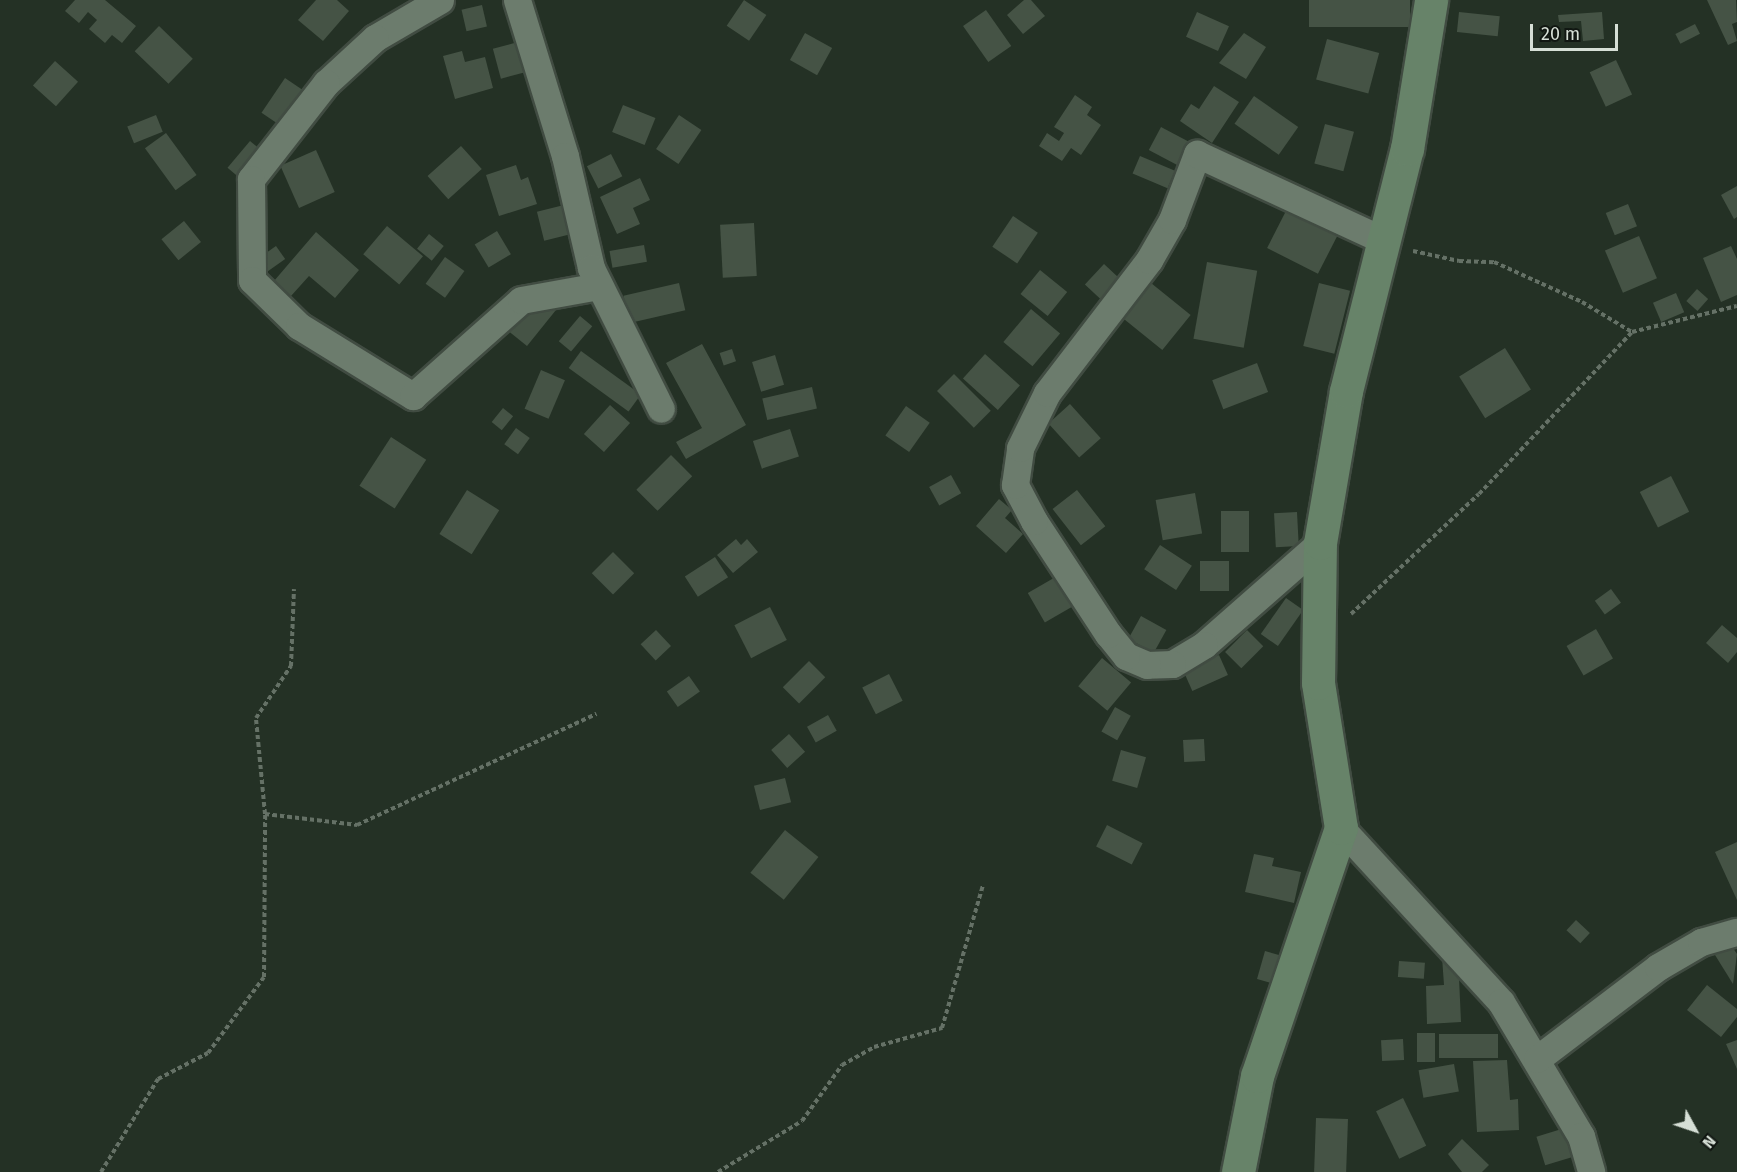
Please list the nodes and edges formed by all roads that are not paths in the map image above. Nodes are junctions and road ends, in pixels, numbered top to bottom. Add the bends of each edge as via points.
1 (440, 0) edge
2 (517, 0) edge
3 (1431, 0) edge
4 (1381, 239) junction
5 (599, 285) junction
6 (661, 409) dead end
7 (1320, 543) junction
8 (1341, 828) junction
9 (1737, 932) edge
10 (1537, 1059) junction
11 (1238, 1172) edge
12 (1592, 1172) edge

1 - 5 street via 375,38 326,83 251,179 252,280 299,326 413,396 521,300
2 - 5 street
3 - 4 street via 1407,149
4 - 7 street via 1329,470
4 - 7 street via 1197,154 1172,220 1149,260 1047,393 1020,448 1016,485 1034,521 1108,634 1126,656 1147,665 1172,664 1204,645
5 - 6 street
7 - 8 street via 1318,683
8 - 10 street via 1502,1002
8 - 11 street via 1257,1076
9 - 10 street via 1701,942 1658,967
10 - 12 street via 1581,1136

